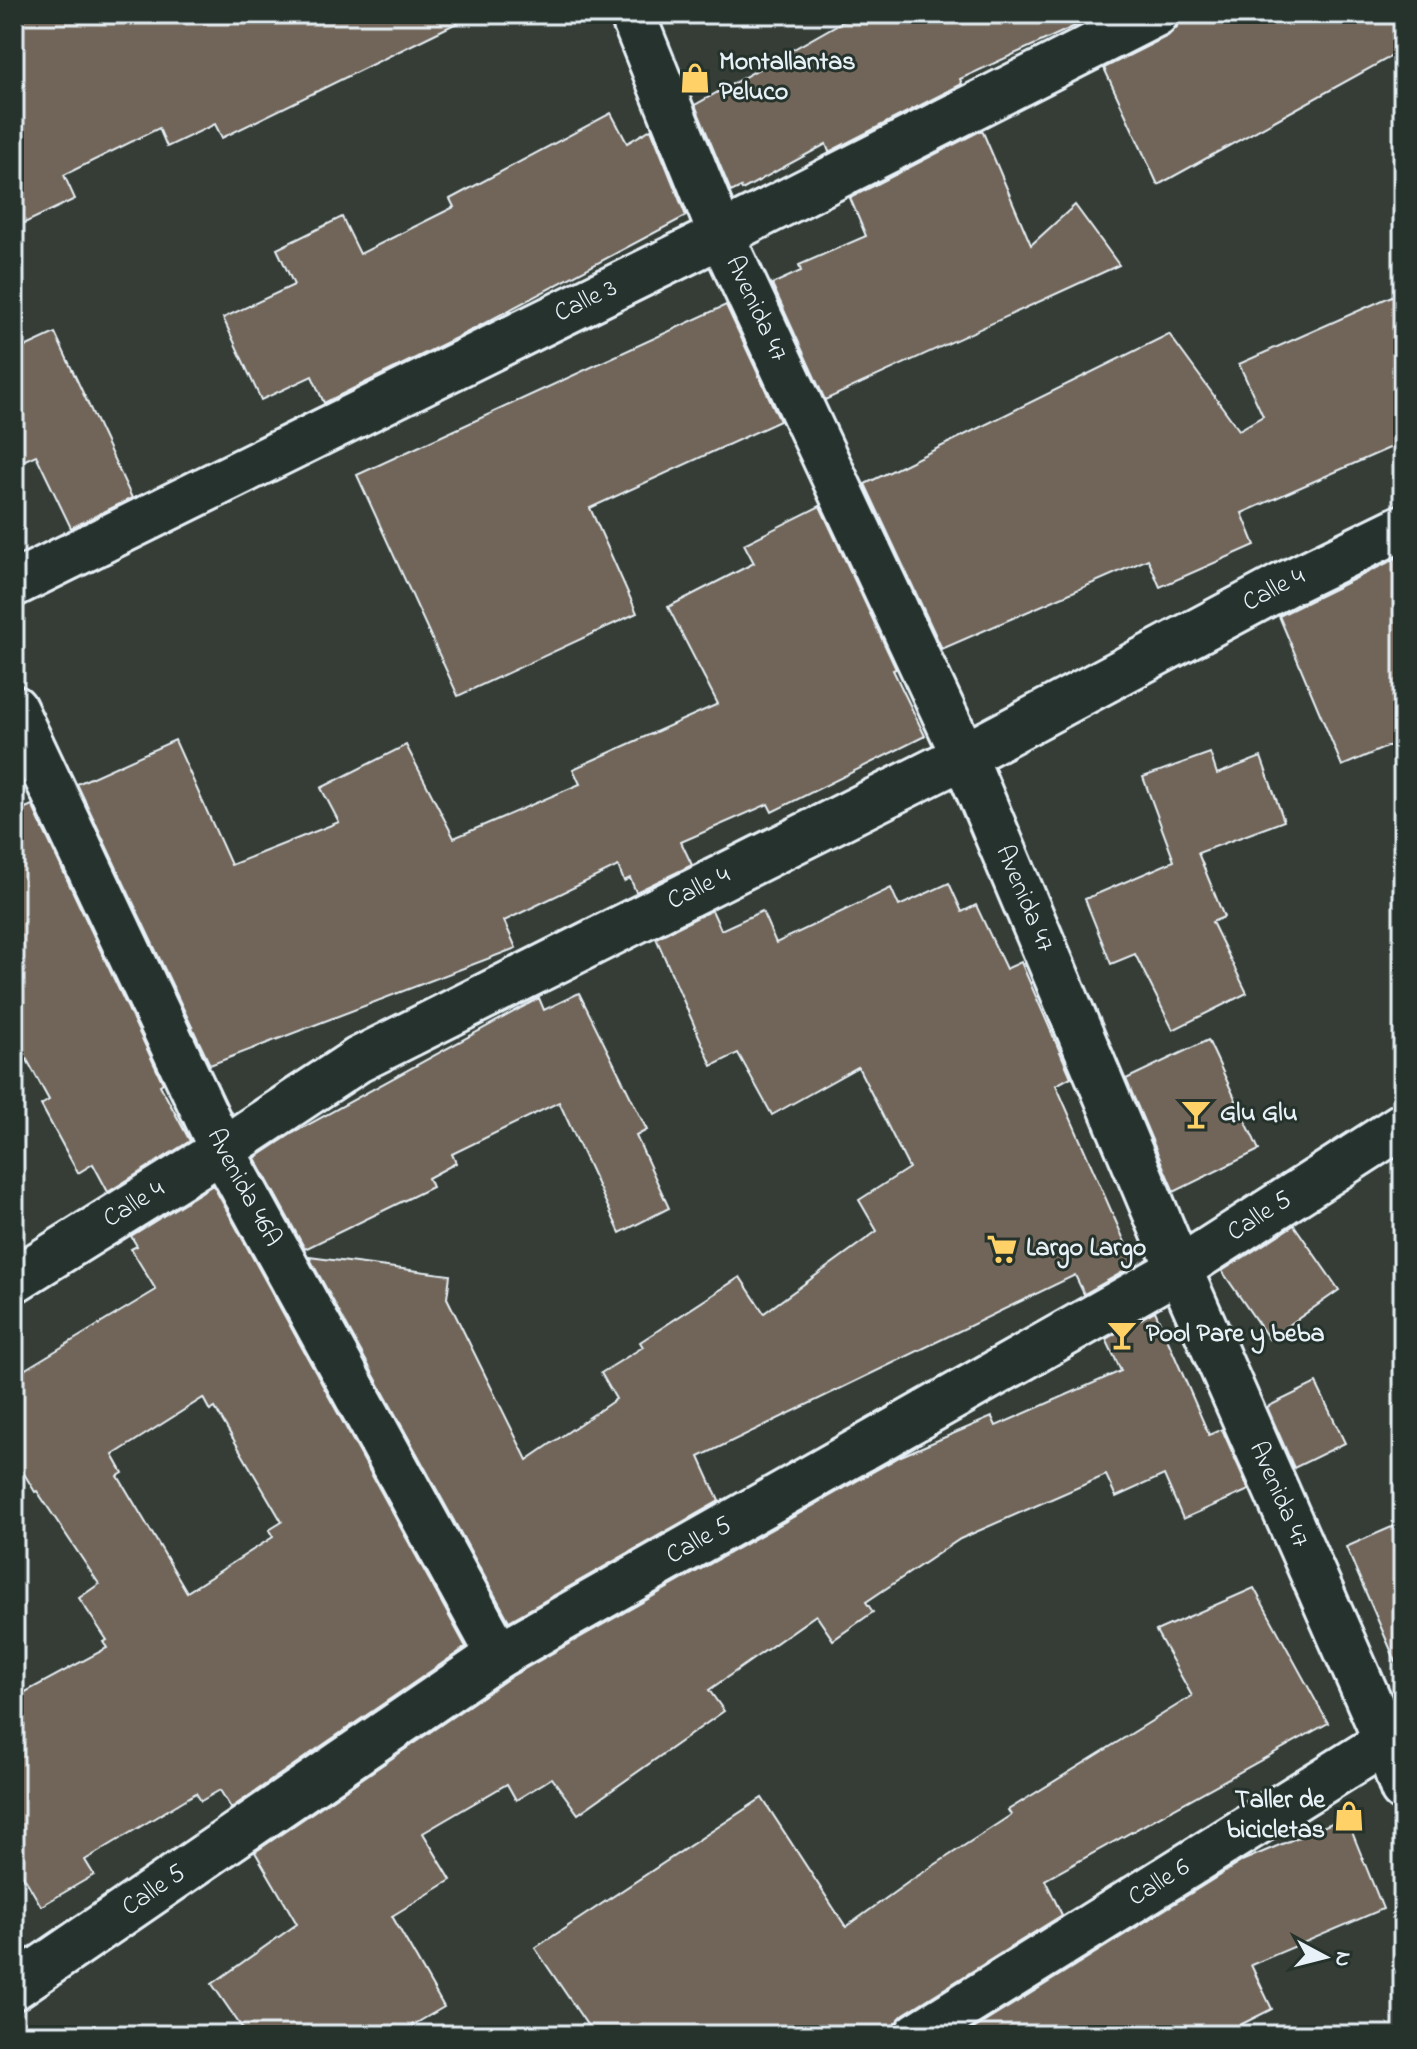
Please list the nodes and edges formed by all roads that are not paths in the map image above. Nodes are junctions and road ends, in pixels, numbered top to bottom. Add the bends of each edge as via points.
1 (632, 14) edge
2 (1156, 14) edge
3 (721, 235) junction
4 (1403, 527) edge
5 (14, 584) edge
6 (14, 708) edge
7 (964, 756) junction
8 (1403, 1125) edge
9 (222, 1150) junction
10 (1179, 1269) junction
11 (14, 1280) edge
12 (499, 1655) junction
13 (1395, 1736) edge
14 (1403, 1789) edge
15 (14, 1987) edge
16 (917, 2035) edge

1 - 3 street, Avenida 47
2 - 3 street, Calle 3
3 - 5 street, Calle 3
3 - 7 street, Avenida 47
4 - 7 street, Calle 4
6 - 9 street, Avenida 46A
7 - 9 street, Calle 4 via 358,1060
7 - 10 street, Avenida 47
8 - 10 street, Calle 5
9 - 11 street, Calle 4
9 - 12 street, Avenida 46A
10 - 12 street, Calle 5
10 - 13 street, Avenida 47
12 - 15 street, Calle 5
13 - 14 street, Avenida 47
13 - 16 street, Calle 6

